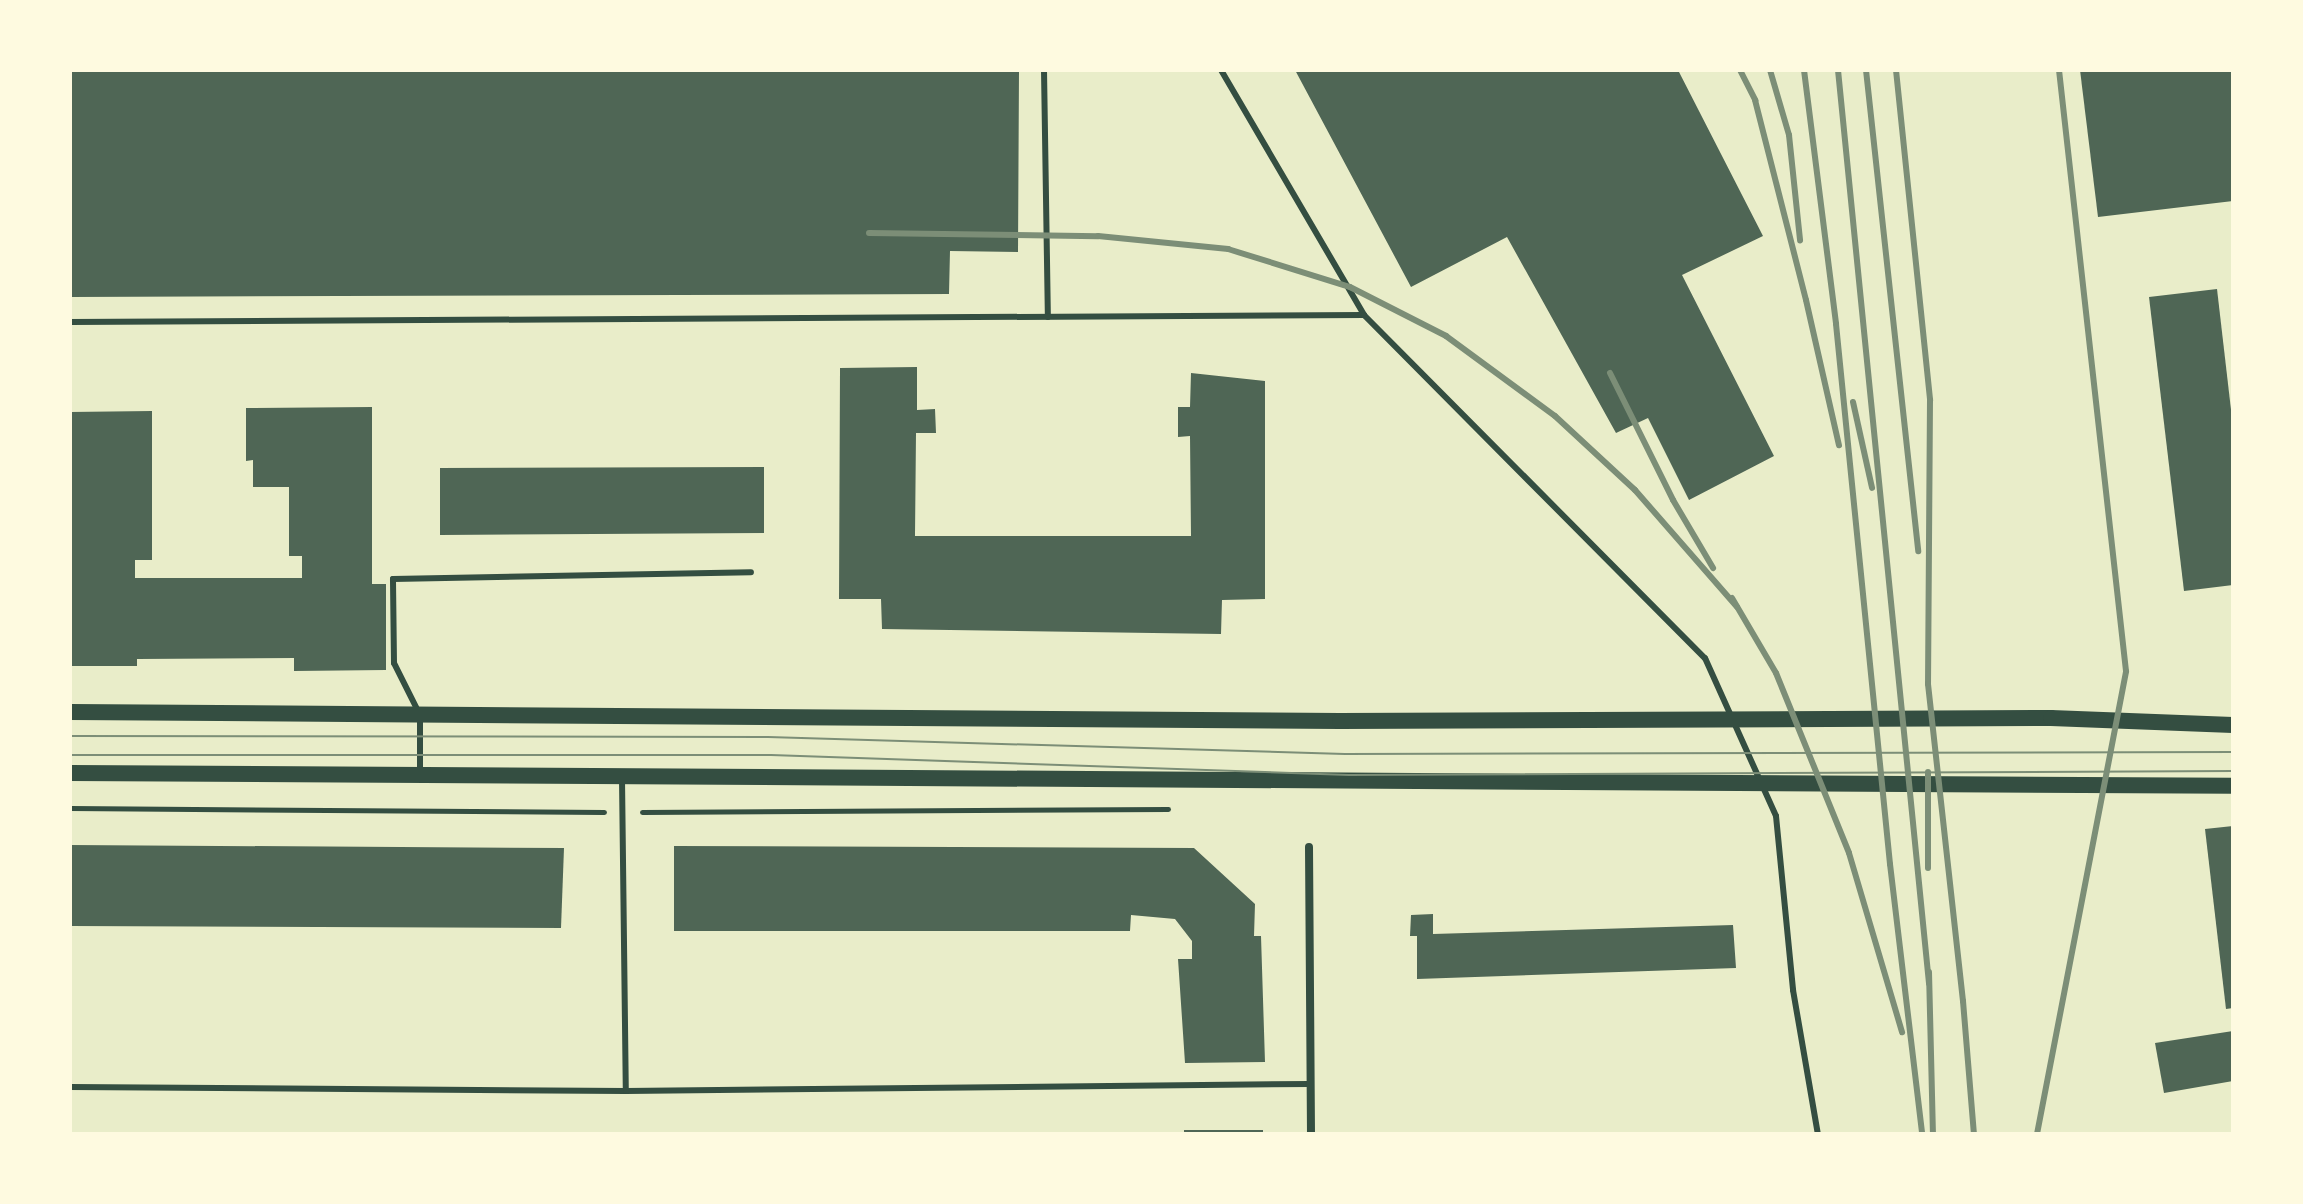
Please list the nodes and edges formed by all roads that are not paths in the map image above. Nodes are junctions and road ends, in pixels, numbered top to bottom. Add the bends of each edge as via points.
1 (1044, 70) edge
2 (1221, 70) edge
3 (1364, 315) junction
4 (1048, 317) junction
5 (70, 322) edge
6 (751, 572) dead end
7 (70, 712) edge
8 (420, 715) junction
9 (2233, 725) edge
10 (70, 773) edge
11 (420, 774) junction
12 (622, 774) junction
13 (2233, 786) edge
14 (1309, 847) dead end
15 (1310, 1084) junction
16 (70, 1087) edge
17 (626, 1091) junction
18 (1311, 1134) edge
19 (1818, 1134) edge

1 - 4 lane
2 - 3 lane
3 - 4 lane
3 - 19 lane via 1705,658 1776,816 1793,990
4 - 5 lane
6 - 8 lane via 393,579 394,663
7 - 8 main road
8 - 9 main road via 1340,721 2051,718
8 - 11 lane
10 - 11 main road
11 - 12 main road
12 - 13 main road
12 - 17 lane
14 - 15 street
15 - 17 lane
15 - 18 street
16 - 17 lane

